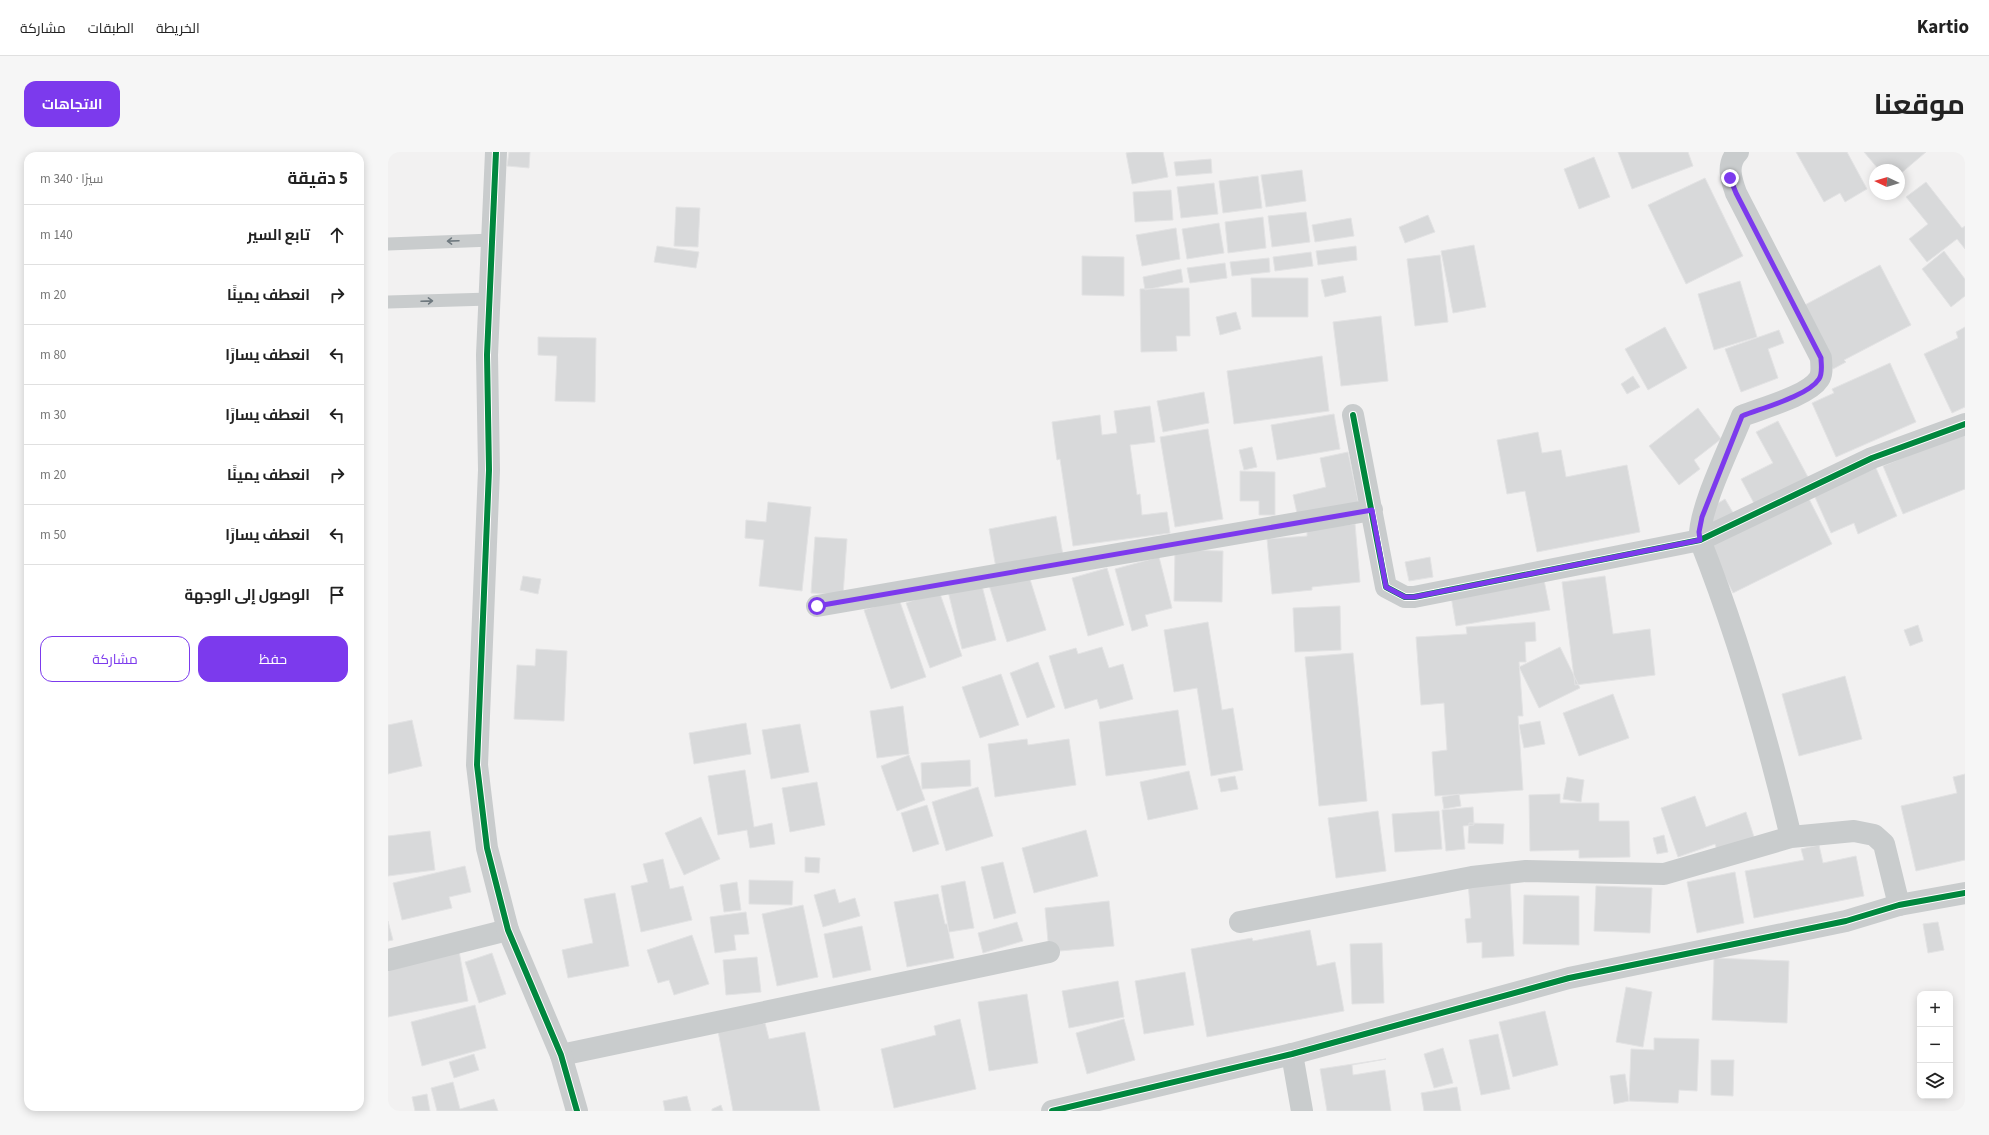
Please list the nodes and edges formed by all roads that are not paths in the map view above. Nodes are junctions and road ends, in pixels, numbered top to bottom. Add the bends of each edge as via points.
1 (496, 152) edge
2 (1738, 152) edge
3 (492, 240) junction
4 (388, 244) edge
5 (490, 299) junction
6 (388, 302) edge
7 (1353, 415) dead end
8 (1965, 424) edge
9 (1372, 510) junction
10 (1700, 540) junction
11 (817, 606) dead end
12 (1791, 837) junction
13 (1965, 893) edge
14 (1899, 905) junction
15 (1240, 922) dead end
16 (508, 930) junction
17 (1049, 952) dead end
18 (388, 960) edge
19 (1292, 1054) junction
20 (561, 1055) junction
21 (577, 1111) edge
22 (1052, 1111) edge
23 (1302, 1111) edge

1 - 3 street
2 - 10 street via 1730,167 1730,178 1821,358 1822,374 1807,391 1742,416 1702,517
3 -> 4 lane
3 - 5 street
6 -> 5 lane
5 - 16 street via 487,355 489,470 478,765 487,848
7 - 9 street
8 - 10 street via 1872,458
9 - 10 street via 1386,587 1405,597
9 - 11 street
10 - 12 street via 1719,588 1767,745
12 - 14 street via 1854,832 1874,835 1884,844
12 - 15 street via 1664,874 1526,871 1472,877
13 - 14 street
14 - 19 street via 1846,921 1569,978
16 - 18 street
16 - 20 street
17 - 20 street
19 - 22 street
19 - 23 street
20 - 21 street

